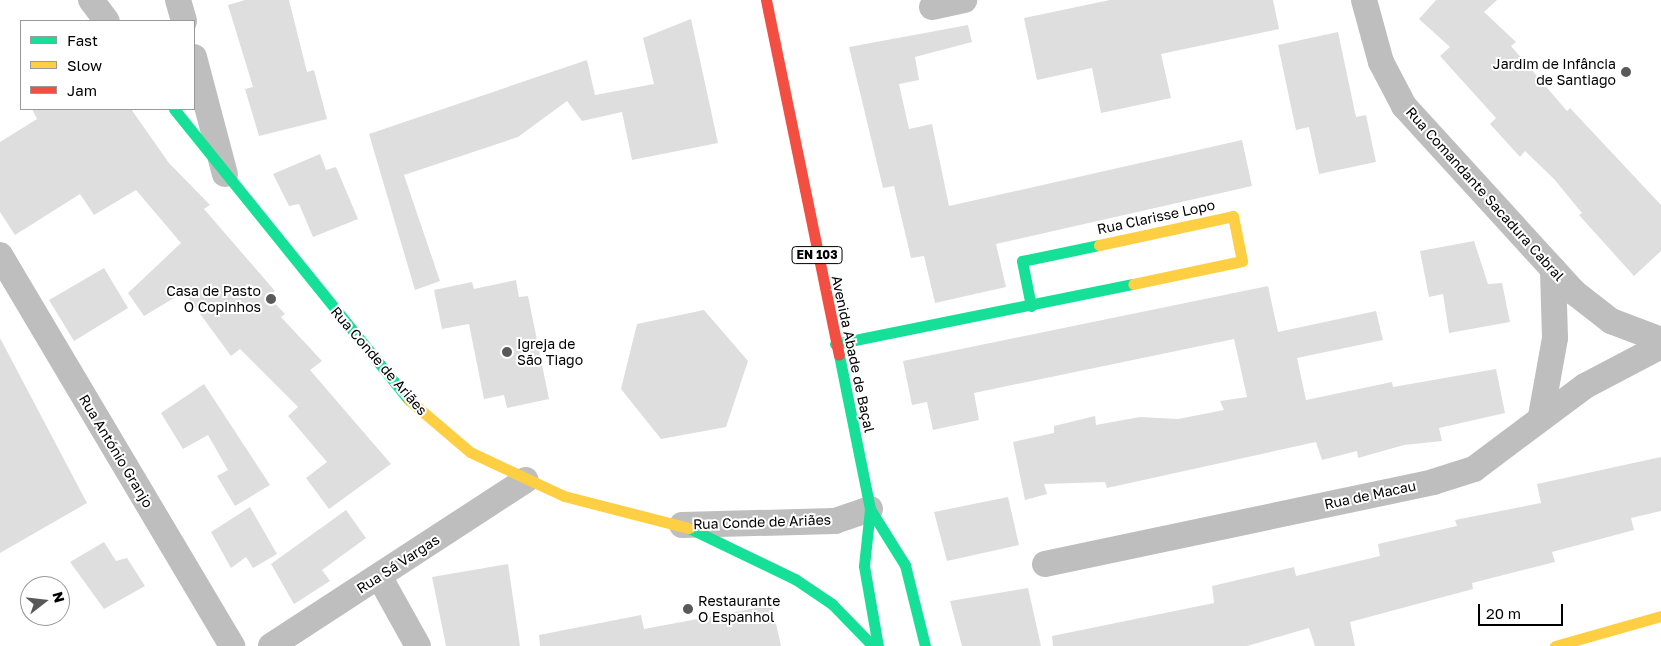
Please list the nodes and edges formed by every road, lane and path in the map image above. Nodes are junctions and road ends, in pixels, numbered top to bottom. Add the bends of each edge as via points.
1 (178, 0) edge
2 (766, 0) edge
3 (964, 0) edge
4 (1364, 0) edge
5 (932, 7) dead end
6 (184, 20) edge
7 (195, 61) edge
8 (175, 110) edge
9 (226, 177) junction
10 (0, 256) edge
11 (1553, 269) junction
12 (1031, 306) junction
13 (1661, 340) edge
14 (835, 344) junction
15 (1661, 346) edge
16 (1541, 416) junction
17 (526, 480) junction
18 (870, 509) junction
19 (682, 525) junction
20 (1045, 564) dead end
21 (379, 576) junction
22 (1661, 616) edge
23 (232, 646) edge
24 (271, 646) edge
25 (418, 646) edge
26 (873, 646) edge
27 (878, 646) edge
28 (925, 646) edge
29 (1555, 646) edge

1 - 6 street
2 - 14 street, Avenida Abade de Baçal / EN 103
3 - 5 street
4 - 11 street, Rua Comandante Sacadura Cabral via 1381,62 1404,106
7 - 9 street
8 - 9 street, Rua Conde de Ariães
9 - 17 street, Rua Conde de Ariães via 414,406 470,452
10 - 23 street, Rua António Granjo
11 - 13 street, Rua Comandante Sacadura Cabral via 1610,321
11 - 16 street via 1555,338
12 - 12 street, Rua Clarisse Lopo via 1242,261 1232,216 1022,261
12 - 14 street, Rua Clarisse Lopo
14 - 18 street, Avenida Abade de Baçal / EN 103
15 - 16 street, Rua de Macau via 1585,386
16 - 20 street, Rua de Macau via 1474,469 1433,482
17 - 19 street, Rua Conde de Ariães via 564,496
17 - 21 street, Rua Sá Vargas
18 - 19 street, Rua Conde de Ariães via 835,521
18 - 27 street, Avenida Abade de Baçal / EN 103 via 864,566
18 - 28 street, Avenida Abade de Baçal / EN 103 via 905,565
19 - 26 street, Rua Conde de Ariães via 814,590 866,635
21 - 24 street, Rua Sá Vargas
21 - 25 street
22 - 29 street

